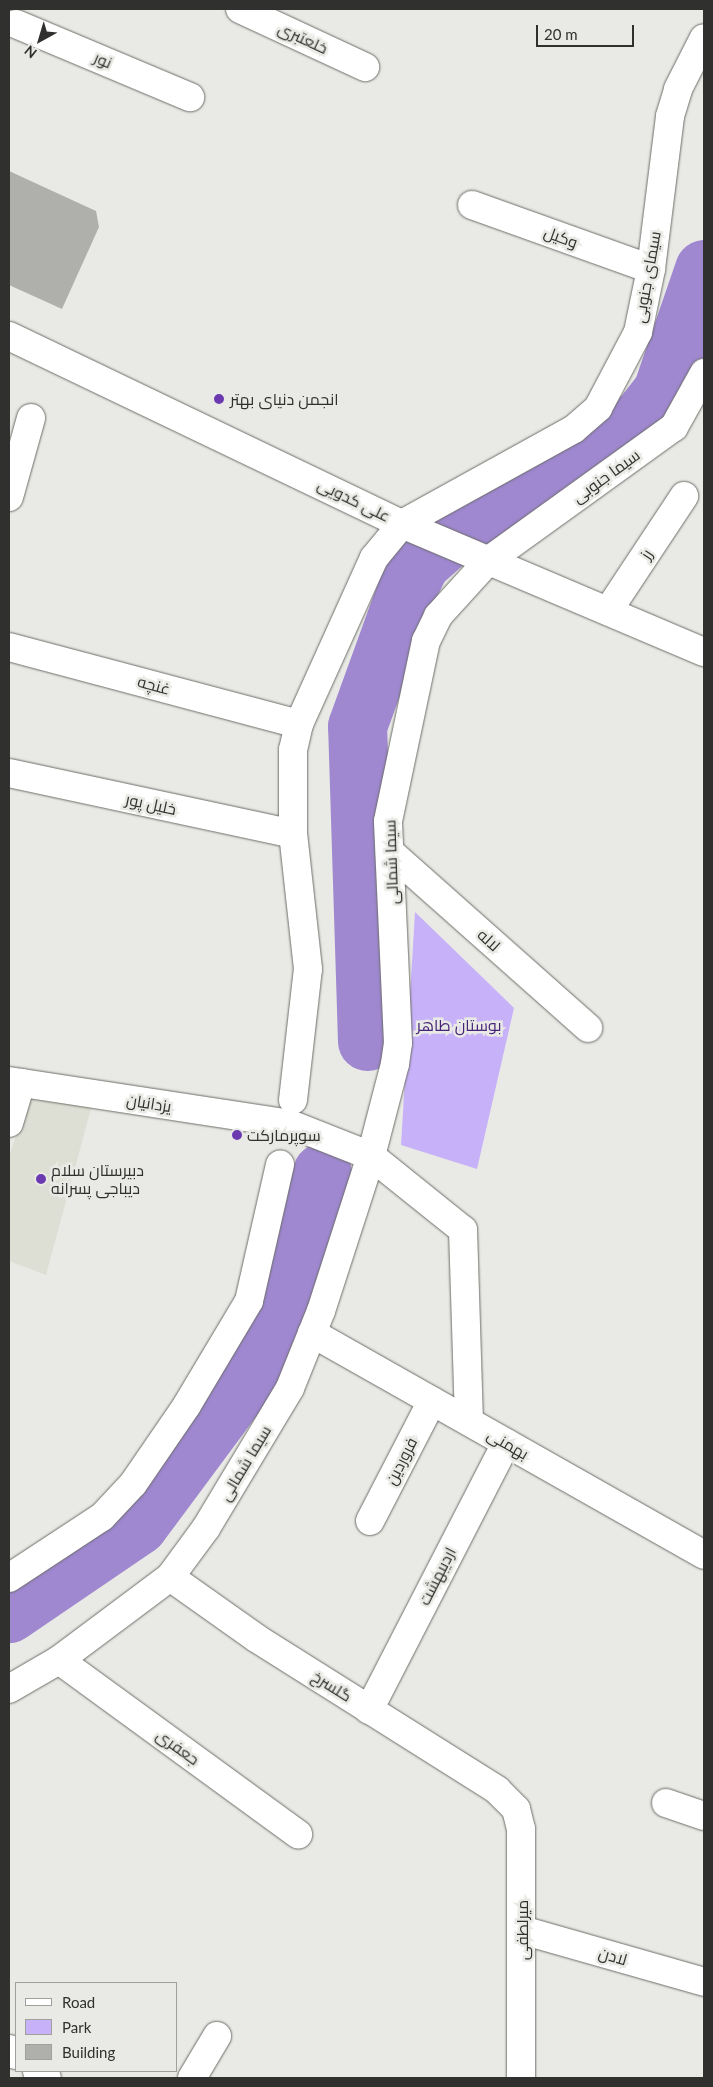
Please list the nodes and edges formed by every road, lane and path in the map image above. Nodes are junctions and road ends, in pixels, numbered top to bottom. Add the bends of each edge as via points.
1 (240, 9) edge
2 (16, 24) edge
3 (704, 38) edge
4 (366, 67) dead end
5 (190, 97) dead end
6 (472, 205) dead end
7 (651, 269) junction
8 (9, 336) edge
9 (704, 373) edge
10 (31, 418) dead end
11 (684, 496) dead end
12 (9, 497) edge
13 (402, 524) junction
14 (488, 561) junction
15 (608, 611) junction
16 (9, 647) edge
17 (704, 652) edge
18 (300, 724) junction
19 (9, 774) edge
20 (293, 834) junction
21 (390, 852) junction
22 (588, 1028) dead end
23 (15, 1082) edge
24 (291, 1112) junction
25 (9, 1123) edge
26 (371, 1156) junction
27 (280, 1164) dead end
28 (312, 1333) junction
29 (432, 1401) junction
30 (469, 1421) junction
31 (506, 1443) junction
32 (370, 1521) dead end
33 (704, 1554) edge
34 (20, 1558) edge
35 (170, 1577) junction
36 (9, 1578) edge
37 (59, 1660) junction
38 (9, 1689) edge
39 (368, 1710) junction
40 (497, 1790) joint
41 (666, 1803) dead end
42 (704, 1816) edge
43 (298, 1834) dead end
44 (522, 1930) junction
45 (704, 1982) edge
46 (217, 2036) dead end
47 (192, 2078) edge
48 (521, 2078) edge

1 - 4 street, خلعتبری
2 - 5 street, نور
3 - 7 street, سیمای جنوبی via 678,89 670,116
6 - 7 street, وکیل
7 - 13 street, سیمای جنوبی via 638,332 598,408 574,429
8 - 13 street, علی کدویی
9 - 14 street, سیما جنوبی via 674,427
10 - 12 street
11 - 15 street, رز
13 - 14 street, علی کدویی
13 - 18 street via 374,558
14 - 15 street, علی کدویی
14 - 21 street, سیما شمالی via 438,616 426,641 388,821
15 - 17 street, علی کدویی
16 - 18 street, غنچه
18 - 20 street via 293,750
19 - 20 street, خلیل‌ پور
20 - 24 street via 308,969
21 - 22 street, لاله
21 - 26 street, سیما شمالی via 398,1043
23 - 24 street, یزدانیان
23 - 25 street
24 - 26 street, یزدانیان
26 - 28 street, سیما شمالی
26 - 30 street via 463,1230
27 - 34 street via 249,1301 238,1326 133,1484 102,1517
28 - 29 street, بهمنی
28 - 35 street, سیما شمالی via 290,1388 206,1528
29 - 30 street, بهمنی
29 - 32 street, فروردین
30 - 31 street, بهمنی
31 - 33 street, بهمنی
31 - 39 street, اردیبهشت
34 - 36 street
35 - 37 street, سیما شمالی
35 - 39 street, گلسرخ
37 - 38 street, سیما شمالی
37 - 43 street, جعفری
39 - 40 street, گلسرخ
40 - 44 street, میرلطفی via 516,1809 521,1829
41 - 42 street
44 - 45 street, لادن
44 - 48 street, میرلطفی
46 - 47 street

